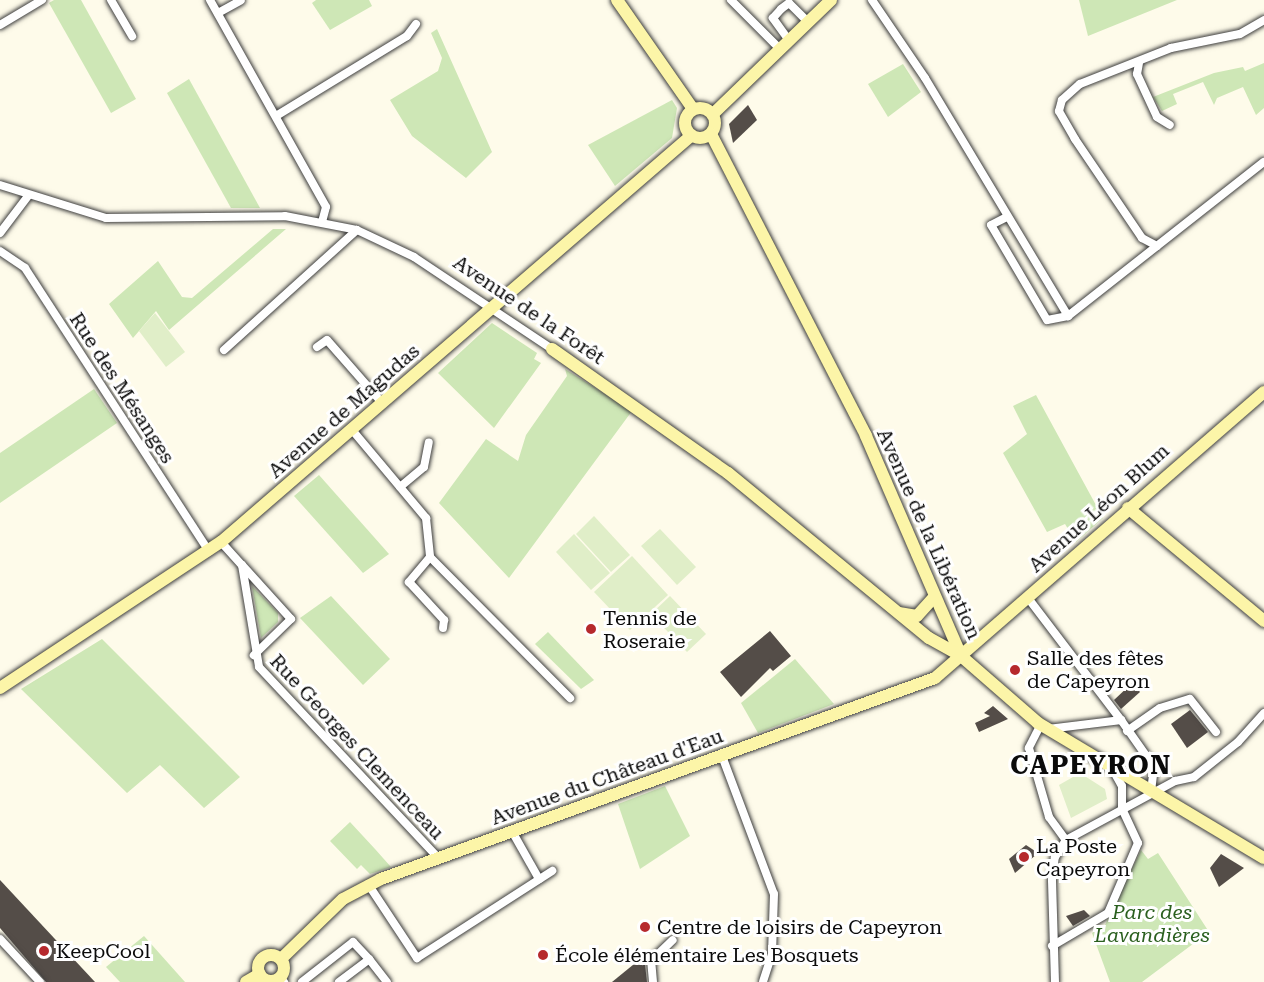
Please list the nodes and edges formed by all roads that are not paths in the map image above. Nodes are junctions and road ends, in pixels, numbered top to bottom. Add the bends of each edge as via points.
1 (42, 0) edge
2 (111, 0) edge
3 (210, 0) edge
4 (241, 0) edge
5 (617, 0) edge
6 (730, 0) edge
7 (831, 0) edge
8 (872, 0) edge
9 (218, 13) junction
10 (1264, 20) edge
11 (807, 21) junction
12 (416, 24) dead end
13 (0, 25) edge
14 (132, 36) dead end
15 (784, 43) junction
16 (1139, 63) junction
17 (693, 109) junction
18 (713, 114) junction
19 (276, 116) junction
20 (1170, 125) dead end
21 (692, 135) junction
22 (714, 139) junction
23 (1264, 162) edge
24 (0, 185) edge
25 (28, 196) junction
26 (1007, 217) junction
27 (322, 222) junction
28 (357, 230) junction
29 (0, 233) edge
30 (1157, 246) junction
31 (0, 251) edge
32 (493, 309) junction
33 (1068, 316) junction
34 (317, 347) dead end
35 (552, 349) joint
36 (224, 350) dead end
37 (1264, 392) edge
38 (383, 404) junction
39 (353, 431) junction
40 (429, 442) dead end
41 (400, 487) junction
42 (1128, 508) junction
43 (221, 542) junction
44 (209, 551) junction
45 (430, 557) junction
46 (242, 565) junction
47 (934, 597) junction
48 (1028, 598) junction
49 (898, 613) junction
50 (1264, 621) edge
51 (443, 628) dead end
52 (254, 655) junction
53 (961, 656) junction
54 (0, 688) edge
55 (570, 698) dead end
56 (1264, 713) edge
57 (1121, 720) junction
58 (1045, 727) junction
59 (1127, 731) junction
60 (1216, 732) dead end
61 (722, 756) junction
62 (1113, 770) junction
63 (1151, 793) junction
64 (1122, 808) junction
65 (513, 832) junction
66 (1066, 840) junction
67 (1264, 858) edge
68 (440, 859) junction
69 (552, 872) dead end
70 (538, 879) junction
71 (368, 884) junction
72 (0, 939) edge
73 (673, 940) dead end
74 (1052, 946) junction
75 (369, 958) junction
76 (281, 959) junction
77 (260, 974) junction
78 (282, 980) edge
79 (40, 982) edge
80 (246, 982) edge
81 (302, 982) edge
82 (339, 982) edge
83 (387, 982) edge
84 (653, 982) edge
85 (763, 982) edge
86 (1055, 982) edge

1 - 13 street
2 - 14 street
3 - 9 street
4 - 9 street
5 - 17 street
6 - 15 street
7 - 11 street
8 - 26 street
9 - 19 street
10 - 16 street via 1240,34 1171,48
11 - 15 street
11 - 15 street via 789,3 781,9 773,18
12 - 19 street via 407,36
15 - 18 street
16 - 20 street via 1137,74 1157,117
16 - 30 street via 1067,92 1059,111 1142,238
17 - 18 street
17 - 21 street via 685,122
18 - 22 street
19 - 27 street via 326,207
21 - 22 street
21 - 32 street, Avenue de Magudas
22 - 47 street, Avenue de la Libération via 866,436
23 - 30 street
24 - 25 street, Avenue de la Forêt
25 - 27 street, Avenue de la Forêt via 106,218 285,216
25 - 29 street
26 - 33 street
26 - 33 street via 991,225 1047,320
27 - 28 street, Avenue de la Forêt
28 - 32 street, Avenue de la Forêt via 414,257
28 - 36 street
30 - 33 street
31 - 44 street, Rue des Mésanges via 25,268
32 - 35 street, Avenue de la Forêt
32 - 38 street, Avenue de Magudas
34 - 38 street via 327,340
35 - 49 street, Avenue de la Forêt via 728,473
37 - 42 street, Avenue Léon Blum
38 - 39 street, Avenue de Magudas
39 - 41 street
39 - 43 street, Avenue de Magudas
40 - 41 street via 424,467
41 - 45 street via 426,518
42 - 48 street, Avenue Léon Blum
42 - 50 street
43 - 44 street, Avenue de Magudas
43 - 46 street, Rue Georges Clemenceau
44 - 54 street, Avenue de Magudas
45 - 51 street via 409,582 444,620
45 - 55 street
46 - 52 street, Rue Georges Clemenceau
46 - 52 street, Rue Georges Clemenceau via 291,619
47 - 49 street via 917,616
47 - 53 street, Avenue de la Libération
48 - 53 street, Avenue Léon Blum
48 - 57 street
49 - 53 street, Avenue de la Forêt
52 - 68 street, Rue Georges Clemenceau via 267,677
53 - 58 street, Avenue de la Libération
53 - 61 street, Avenue du Château d'Eau via 935,678
56 - 63 street via 1194,777
57 - 58 street
57 - 59 street
58 - 62 street, Avenue de la Libération
58 - 66 street via 1029,748 1049,817
59 - 60 street via 1160,708 1191,699
59 - 63 street via 1154,767
61 - 65 street, Avenue du Château d'Eau
61 - 85 street via 774,894 772,954
62 - 63 street, Avenue de la Libération
62 - 64 street via 1122,786
63 - 64 street
63 - 67 street, Avenue de la Libération
64 - 66 street
64 - 74 street via 1138,843 1108,912
65 - 68 street, Avenue du Château d'Eau
65 - 70 street
66 - 74 street via 1055,857
68 - 71 street, Avenue du Château d'Eau
69 - 70 street
70 - 71 street via 417,958
71 - 76 street, Avenue du Château d'Eau via 330,910
72 - 79 street
73 - 84 street via 651,961
74 - 86 street
75 - 81 street via 353,942
75 - 82 street
75 - 83 street
76 - 77 street, Avenue du Château d'Eau via 265,956
76 - 78 street
77 - 78 street via 270,981
77 - 80 street, Avenue du Château d'Eau

